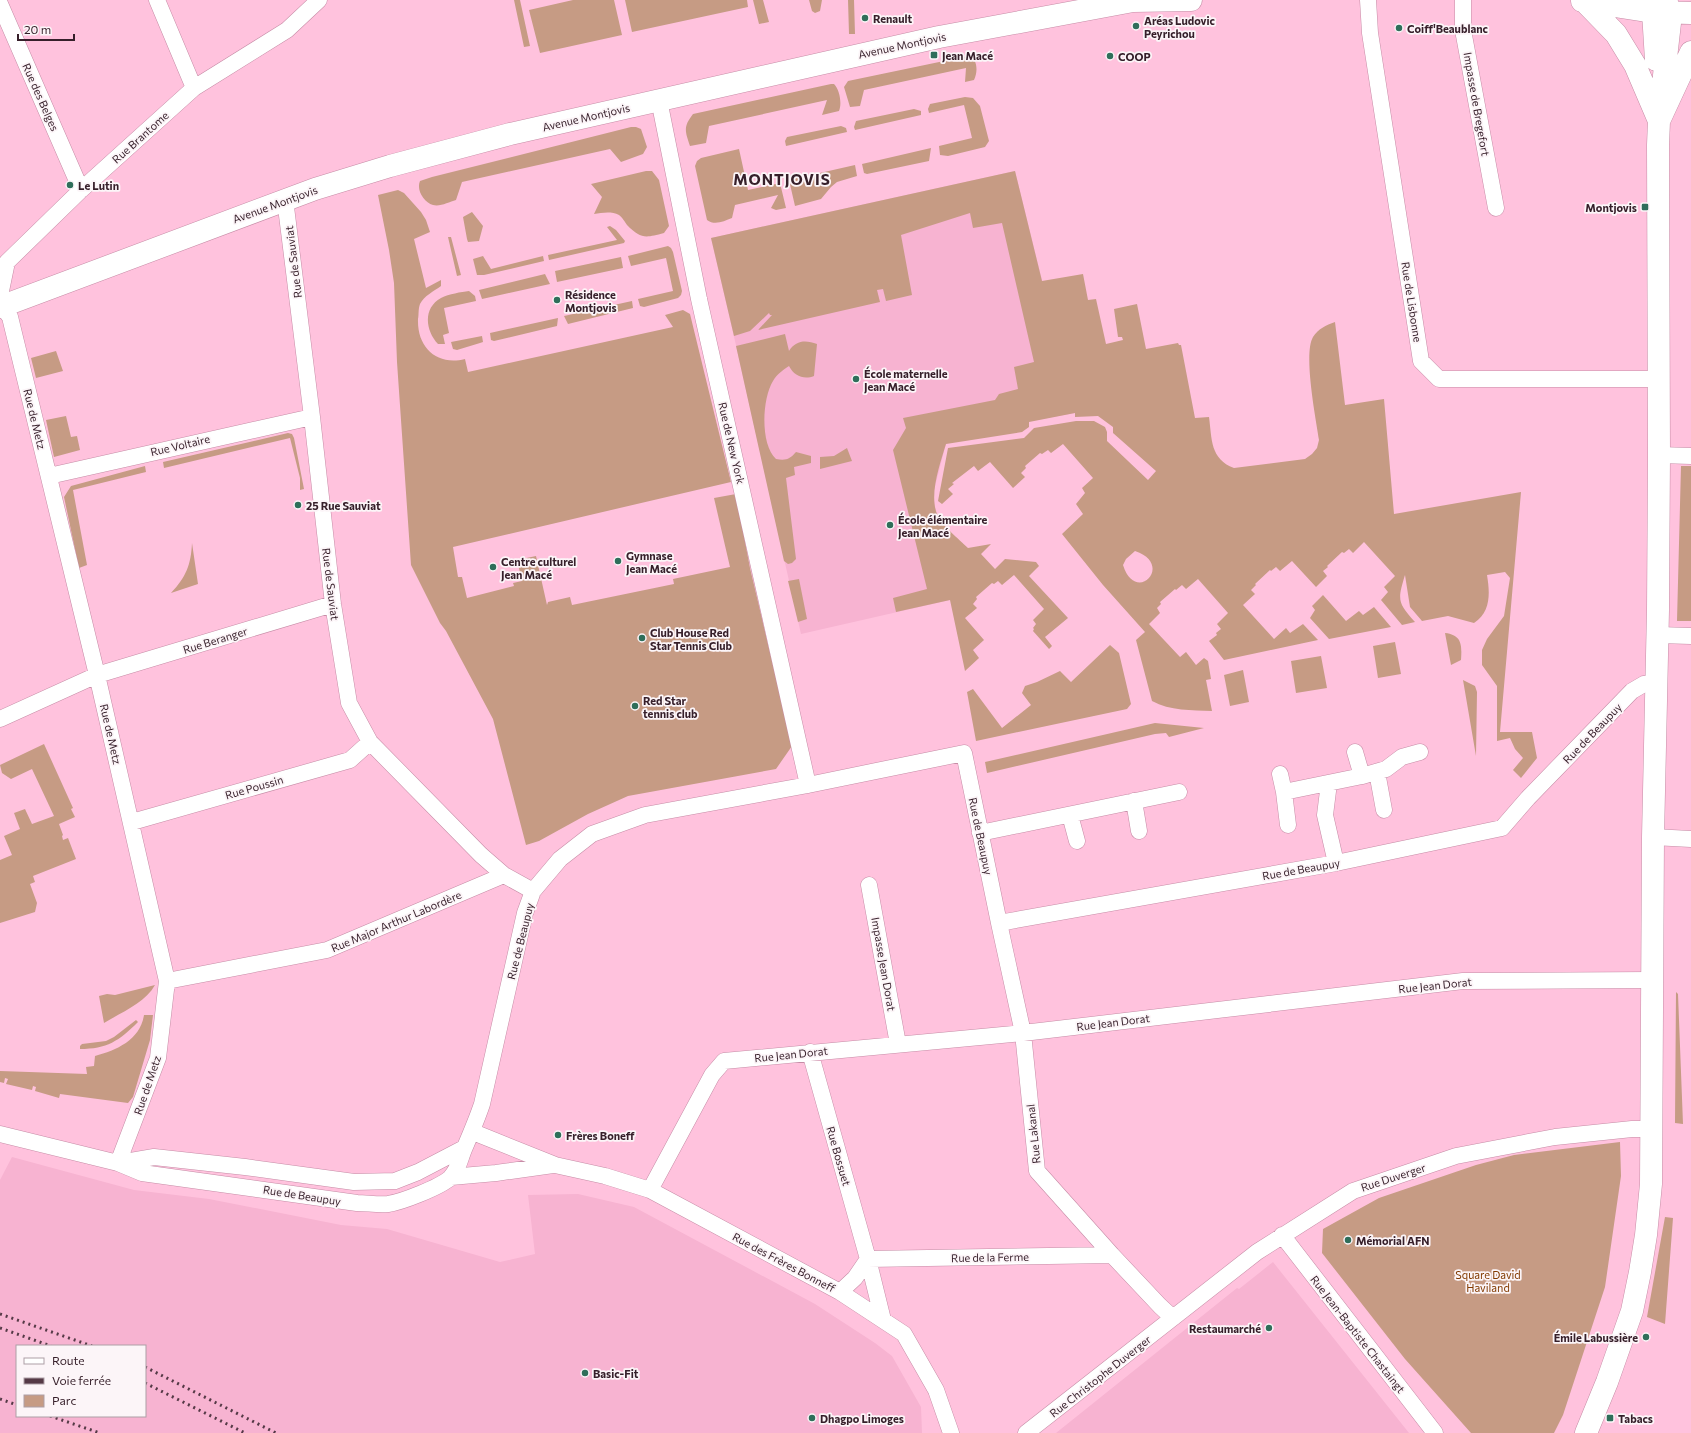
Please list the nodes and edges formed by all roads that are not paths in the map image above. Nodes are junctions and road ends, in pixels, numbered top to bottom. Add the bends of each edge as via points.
1 (157, 0) edge
2 (319, 0) edge
3 (1192, 0) edge
4 (1368, 0) edge
5 (1463, 0) edge
6 (1133, 1) edge
7 (1582, 1) edge
8 (0, 4) edge
9 (1668, 8) edge
10 (1691, 52) edge
11 (194, 88) junction
12 (659, 100) junction
13 (1659, 121) junction
14 (81, 190) junction
15 (285, 200) junction
16 (1496, 208) dead end
17 (1, 306) edge
18 (1659, 379) junction
19 (312, 417) junction
20 (1659, 455) junction
21 (1691, 456) edge
22 (49, 476) junction
23 (333, 604) junction
24 (1658, 635) junction
25 (1691, 636) edge
26 (97, 675) junction
27 (1655, 683) junction
28 (0, 719) edge
29 (370, 742) junction
30 (1355, 752) dead end
31 (1420, 752) dead end
32 (1280, 774) dead end
33 (1369, 774) junction
34 (1329, 783) junction
35 (808, 785) junction
36 (1179, 792) dead end
37 (1284, 792) junction
38 (1134, 801) junction
39 (1384, 810) dead end
40 (1070, 814) junction
41 (132, 822) junction
42 (1288, 825) dead end
43 (1140, 831) dead end
44 (980, 833) junction
45 (1653, 837) junction
46 (1691, 839) edge
47 (1077, 842) dead end
48 (1336, 863) junction
49 (504, 875) junction
50 (869, 885) dead end
51 (533, 891) junction
52 (999, 923) junction
53 (1652, 980) junction
54 (167, 981) junction
55 (1023, 1033) junction
56 (898, 1044) junction
57 (810, 1052) junction
58 (1651, 1129) junction
59 (472, 1132) junction
60 (0, 1134) edge
61 (464, 1148) junction
62 (118, 1163) junction
63 (555, 1165) junction
64 (485, 1174) junction
65 (451, 1177) junction
66 (650, 1190) junction
67 (1282, 1235) junction
68 (1112, 1255) junction
69 (868, 1259) junction
70 (840, 1292) junction
71 (1173, 1318) junction
72 (883, 1320) junction
73 (951, 1433) edge
74 (1026, 1433) edge
75 (1435, 1433) edge
76 (1586, 1433) edge

1 - 11 street
2 - 11 street, Rue Brantome via 287,30
3 - 6 street, Avenue Montjovis
4 - 18 street, Rue de Lisbonne via 1370,33 1421,361 1439,379
5 - 16 street, Impasse de Bregefort via 1463,30
6 - 12 street, Avenue Montjovis via 939,37
7 - 9 street
7 - 13 street via 1616,34 1635,65
8 - 14 street, Rue des Belges
9 - 13 street
10 - 13 street
11 - 14 street, Rue Brantome
12 - 15 street, Avenue Montjovis via 510,134 390,166
12 - 35 street, Rue de New York via 699,299
13 - 18 street
14 - 17 street, Rue Brantome via 7,262 1,290
15 - 17 street, Avenue Montjovis
15 - 19 street, Rue de Sauviat
17 - 22 street, Rue de Metz via 10,318
18 - 20 street
19 - 22 street, Rue Voltaire
19 - 23 street, Rue de Sauviat
20 - 21 street
20 - 24 street
22 - 26 street, Rue de Metz
23 - 26 street, Rue Beranger
23 - 29 street, Rue de Sauviat via 349,703
24 - 25 street
24 - 27 street
26 - 28 street, Rue Beranger
26 - 41 street, Rue de Metz
27 - 45 street
27 - 48 street, Rue de Beaupuy via 1644,684 1632,691 1502,828
29 - 41 street, Rue Poussin via 350,760
29 - 49 street, Rue de Sauviat via 481,855
30 - 33 street
31 - 33 street via 1402,757 1386,769
32 - 37 street
33 - 34 street
33 - 39 street
34 - 37 street
34 - 48 street via 1325,815
35 - 44 street, Rue de Beaupuy via 964,753
35 - 51 street, Rue de Beaupuy via 645,815 592,834 560,859
36 - 38 street
37 - 42 street
38 - 40 street
38 - 43 street
40 - 44 street
40 - 47 street
41 - 54 street, Rue de Metz
44 - 52 street, Rue de Beaupuy
45 - 46 street
45 - 53 street
48 - 52 street, Rue de Beaupuy
49 - 51 street, Rue de Sauviat
49 - 54 street, Rue Major Arthur Labordère via 327,950
50 - 56 street, Impasse Jean Dorat
51 - 59 street, Rue de Beaupuy via 525,913 482,1104
52 - 55 street, Rue Lakanal
53 - 55 street, Rue Jean Dorat via 1463,981
53 - 58 street
54 - 62 street, Rue de Metz via 158,1058
55 - 56 street, Rue Jean Dorat
55 - 68 street, Rue Lakanal via 1037,1171
56 - 57 street, Rue Jean Dorat
57 - 66 street, Rue Jean Dorat via 724,1061 712,1075
57 - 69 street, Rue Bossuet
58 - 67 street, Rue Duverger via 1555,1137 1456,1156 1353,1191
58 - 76 street via 1649,1212 1640,1272 1629,1320
59 - 61 street, Rue de Beaupuy
59 - 63 street, Rue des Frères Bonneff
60 - 62 street, Rue de Beaupuy
61 - 62 street, Rue de Beaupuy via 395,1181 354,1182 154,1157
61 - 64 street via 473,1165
61 - 65 street, Rue de Beaupuy via 460,1164
62 - 65 street, Rue de Beaupuy via 142,1173 357,1203 388,1204 411,1198
63 - 64 street, Rue des Frères Bonneff
63 - 66 street, Rue des Frères Bonneff via 605,1176
64 - 65 street, Rue des Frères Bonneff
66 - 70 street, Rue des Frères Bonneff
67 - 71 street, Rue Duverger
67 - 75 street, Rue Jean-Baptiste Chastaingt
68 - 69 street, Rue de la Ferme
68 - 71 street, Rue Lakanal
69 - 70 street via 855,1278
69 - 72 street, Rue Bossuet
70 - 72 street, Rue des Frères Bonneff
71 - 74 street, Rue Christophe Duverger
72 - 73 street, Rue des Frères Bonneff via 904,1334 936,1390

